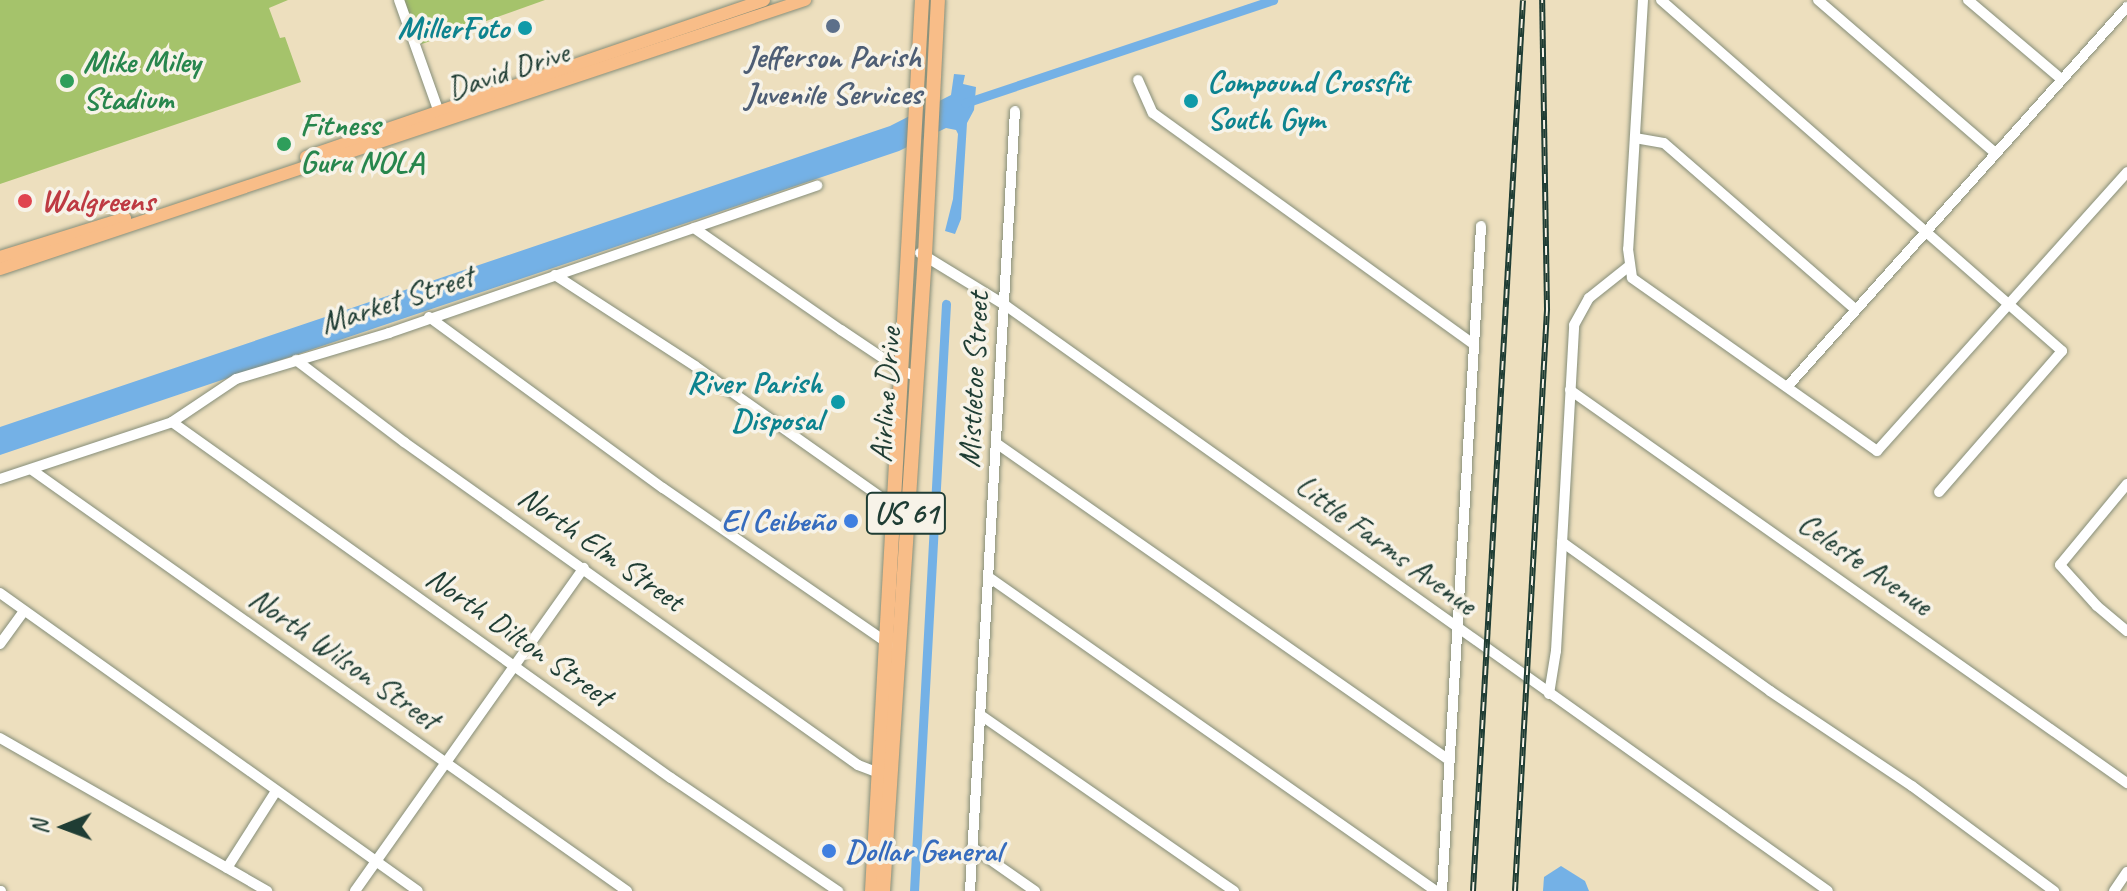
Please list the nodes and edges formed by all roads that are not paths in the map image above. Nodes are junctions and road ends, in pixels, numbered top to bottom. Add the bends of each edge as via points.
1 (399, 0) edge
2 (764, 0) edge
3 (805, 0) edge
4 (938, 0) edge
5 (1643, 0) edge
6 (1661, 0) edge
7 (1818, 0) edge
8 (1968, 0) edge
9 (921, 2) edge
10 (2127, 7) edge
11 (2061, 79) junction
12 (1138, 80) dead end
13 (1015, 111) dead end
14 (440, 117) junction
15 (1635, 138) junction
16 (1995, 153) junction
17 (2127, 172) edge
18 (817, 186) dead end
19 (1481, 226) dead end
20 (694, 228) junction
21 (1926, 231) junction
22 (910, 249) junction
23 (38, 251) junction
24 (925, 255) junction
25 (0, 257) edge
26 (1628, 267) junction
27 (0, 269) edge
28 (555, 275) junction
29 (2009, 303) junction
30 (1005, 305) junction
31 (1856, 310) junction
32 (429, 317) junction
33 (1473, 344) junction
34 (296, 360) junction
35 (909, 373) junction
36 (1787, 387) junction
37 (1570, 390) junction
38 (172, 422) junction
39 (996, 443) junction
40 (32, 470) junction
41 (0, 479) edge
42 (2127, 484) edge
43 (1939, 492) dead end
44 (901, 508) junction
45 (1562, 542) junction
46 (584, 568) junction
47 (990, 578) junction
48 (0, 593) edge
49 (24, 611) junction
50 (1455, 627) junction
51 (2127, 631) edge
52 (0, 644) edge
53 (892, 645) junction
54 (514, 664) junction
55 (1549, 694) junction
56 (982, 716) junction
57 (0, 738) edge
58 (1449, 760) junction
59 (445, 763) junction
60 (879, 773) junction
61 (2127, 783) edge
62 (276, 791) junction
63 (972, 847) junction
64 (376, 861) junction
65 (227, 868) junction
66 (2127, 872) edge
67 (267, 891) edge
68 (355, 891) edge
69 (418, 891) edge
70 (627, 891) edge
71 (838, 891) edge
72 (872, 891) edge
73 (883, 891) edge
74 (970, 891) edge
75 (1035, 891) edge
76 (1234, 891) edge
77 (1436, 891) edge
78 (1442, 891) edge
79 (1828, 891) edge
80 (2054, 891) edge
81 (2114, 891) edge

1 - 14 street
2 - 14 main road, David Drive
3 - 14 main road, David Drive
4 - 24 highway, Airline Drive / US 61
5 - 15 street
6 - 21 street
7 - 16 street
8 - 11 street
9 - 22 highway, Airline Drive / US 61
10 - 11 street
11 - 16 street
12 - 33 street via 1153,113
13 - 30 street, Mistletoe Street
14 - 23 main road, David Drive
15 - 26 street
15 - 31 street via 1664,143
16 - 21 street
17 - 29 street
18 - 20 street, Market Street
19 - 33 street
20 - 28 street, Market Street
20 - 35 street
21 - 29 street
21 - 31 street
22 - 24 street, Little Farms Avenue
22 - 35 highway, Airline Drive / US 61
23 - 25 main road, David Drive
23 - 27 main road, David Drive
24 - 30 street, Little Farms Avenue
24 - 35 highway, Airline Drive / US 61
26 - 36 street via 1647,291
26 - 37 street via 1589,298 1577,315
28 - 32 street, Market Street
28 - 44 street
29 - 36 street via 1877,451
29 - 43 street via 2062,351
30 - 39 street, Mistletoe Street
30 - 50 street, Little Farms Avenue
31 - 36 street
32 - 34 street, Market Street
32 - 53 street
33 - 50 street
34 - 38 street, Market Street via 236,379
34 - 46 street, North Elm Street
35 - 44 highway, Airline Drive / US 61
37 - 45 street
37 - 61 street, Celeste Avenue
38 - 40 street, Market Street
38 - 54 street, North Dilton Street
39 - 47 street, Mistletoe Street
39 - 58 street
40 - 41 street, Market Street
40 - 59 street, North Wilson Street
42 - 51 street via 2060,565
44 - 53 highway, Airline Drive / US 61
45 - 55 street
45 - 80 street
46 - 54 street
46 - 60 street, North Elm Street via 858,765
47 - 56 street, Mistletoe Street
47 - 77 street
48 - 49 street
49 - 52 street
49 - 62 street
50 - 55 street, Little Farms Avenue
50 - 58 street
53 - 60 highway, Airline Drive / US 61
53 - 73 highway, Airline Drive / US 61
54 - 59 street
54 - 71 street, North Dilton Street
55 - 79 street, Little Farms Avenue
56 - 63 street, Mistletoe Street
56 - 76 street
57 - 65 street
58 - 78 street
59 - 64 street
59 - 70 street, North Wilson Street
60 - 72 highway, Airline Drive / US 61
62 - 64 street
62 - 65 street
63 - 74 street, Mistletoe Street
63 - 75 street
64 - 68 street
64 - 69 street
65 - 67 street
66 - 81 street

